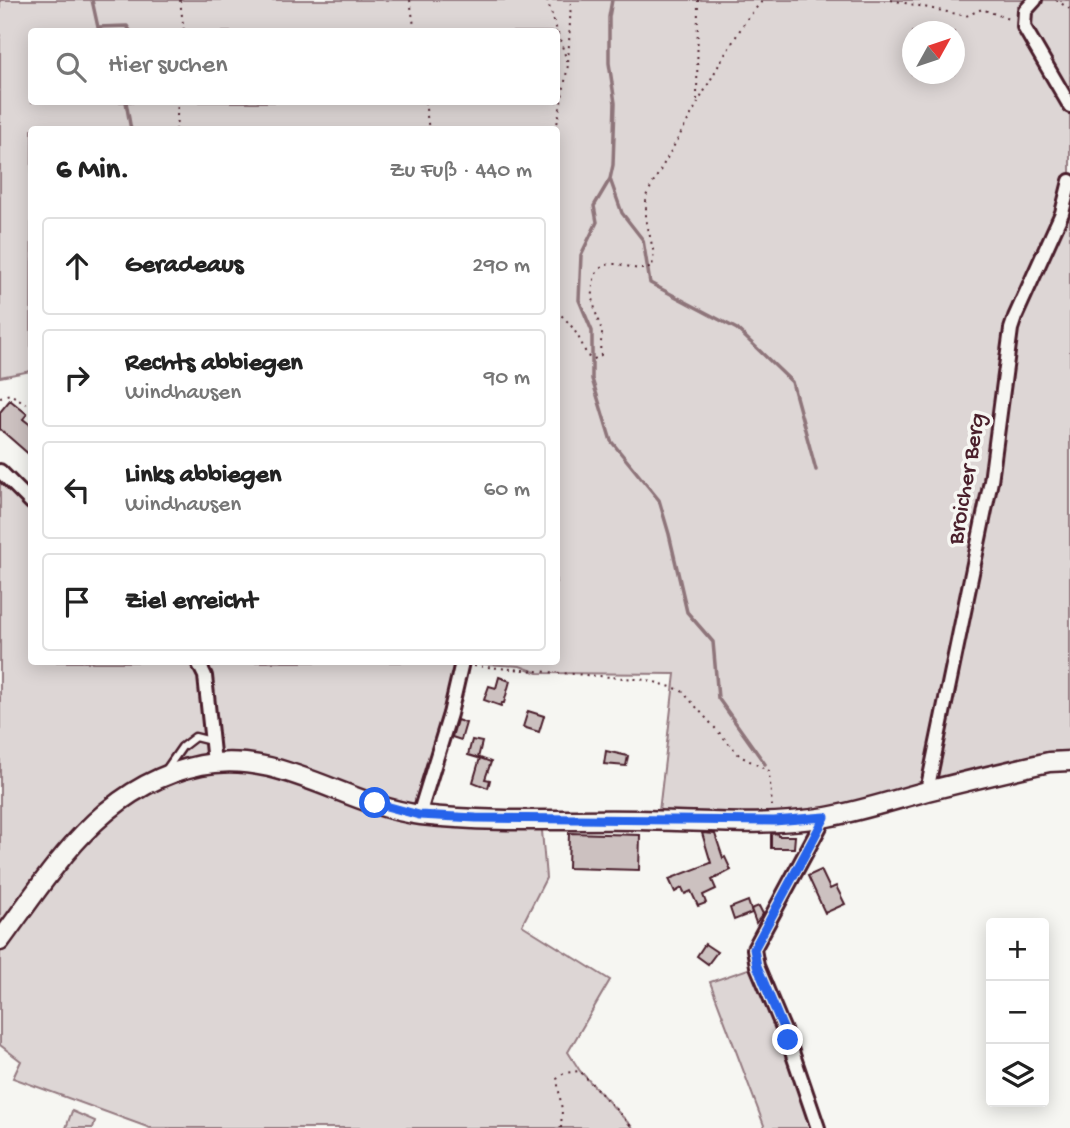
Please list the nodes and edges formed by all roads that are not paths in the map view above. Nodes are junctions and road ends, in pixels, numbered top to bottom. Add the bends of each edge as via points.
1 (1035, 0) edge
2 (1070, 106) edge
3 (1070, 181) edge
4 (0, 471) edge
5 (28, 499) edge
6 (200, 665) edge
7 (462, 665) edge
8 (211, 741) junction
9 (1070, 761) edge
10 (214, 764) junction
11 (162, 777) junction
12 (927, 791) junction
13 (419, 815) junction
14 (825, 817) junction
15 (0, 941) edge
16 (818, 1128) edge

1 - 2 street via 1025,11 1024,27
3 - 12 street, Broicher Berg via 1062,213 1012,329 991,481
4 - 5 street
6 - 8 street via 205,676
7 - 13 street
8 - 10 street
8 - 11 lane via 195,737
9 - 12 street
10 - 11 street
10 - 13 street via 259,764
11 - 15 street via 96,820
12 - 14 street
13 - 14 street via 774,821
14 - 16 street via 754,949

